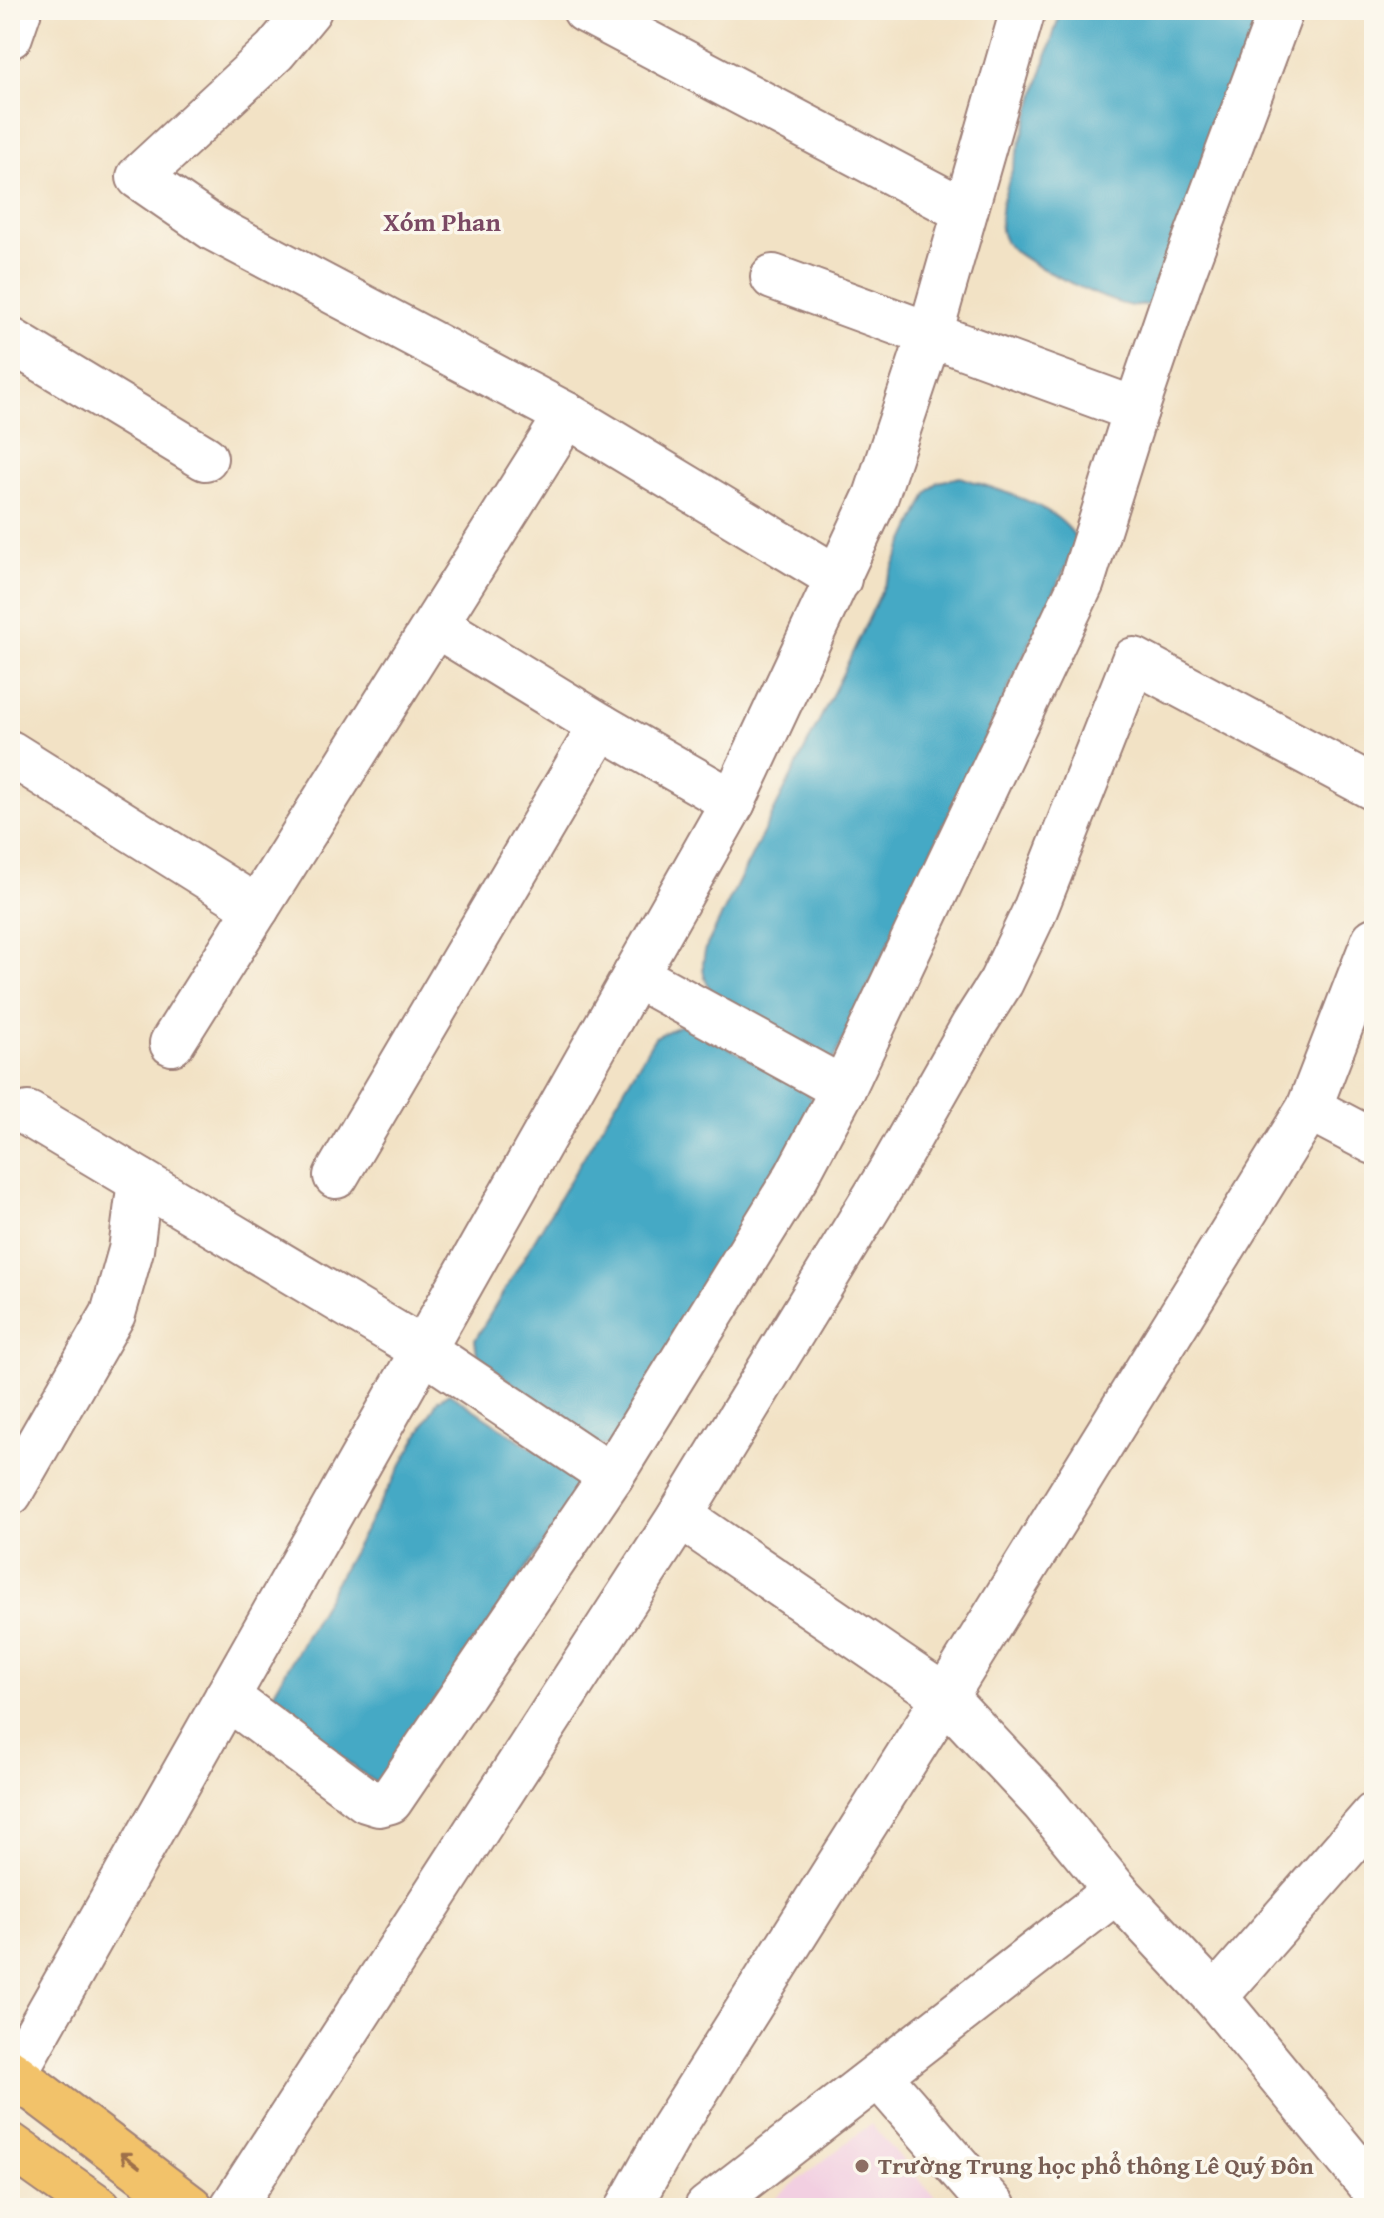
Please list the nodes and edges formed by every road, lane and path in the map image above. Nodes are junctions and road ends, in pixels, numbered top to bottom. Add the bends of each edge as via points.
1 (19, 10) edge
2 (309, 10) edge
3 (585, 10) edge
4 (1023, 10) edge
5 (1281, 10) edge
6 (10, 36) edge
7 (965, 211) junction
8 (773, 277) dead end
9 (930, 334) junction
10 (10, 340) edge
11 (1136, 410) junction
12 (567, 415) junction
13 (205, 458) dead end
14 (839, 579) junction
15 (436, 625) junction
16 (601, 726) junction
17 (10, 753) edge
18 (1374, 788) edge
19 (733, 802) junction
20 (257, 908) junction
21 (1374, 940) edge
22 (635, 975) junction
23 (172, 1043) dead end
24 (843, 1089) junction
25 (1309, 1108) junction
26 (28, 1114) dead end
27 (1374, 1142) edge
28 (336, 1176) dead end
29 (140, 1181) junction
30 (425, 1351) junction
31 (611, 1476) junction
32 (10, 1493) edge
33 (680, 1516) junction
34 (227, 1697) junction
35 (945, 1697) junction
36 (1374, 1815) edge
37 (1116, 1891) junction
38 (1215, 1997) junction
39 (12, 2072) edge
40 (879, 2076) junction
41 (10, 2145) edge
42 (1374, 2190) edge
43 (99, 2208) edge
44 (191, 2208) edge
45 (232, 2208) edge
46 (628, 2208) edge
47 (707, 2208) edge
48 (994, 2208) edge

1 - 6 street
2 - 12 street via 275,51 139,177 213,228
3 - 7 street
4 - 7 street
5 - 11 street
7 - 9 street
8 - 9 street
9 - 11 street
9 - 14 street via 876,496
10 - 13 street
11 - 24 street via 1082,582
12 - 14 street
12 - 15 street
14 - 19 street
15 - 16 street
15 - 20 street
16 - 19 street
16 - 28 street
17 - 20 street
18 - 33 street via 1134,660 1061,850 1001,982
19 - 22 street
20 - 23 street
21 - 25 street
22 - 24 street
22 - 30 street
24 - 31 street via 796,1177
25 - 27 street
25 - 35 street
26 - 29 street
29 - 30 street
29 - 32 street via 131,1250 113,1314
30 - 31 street
30 - 34 street
31 - 34 street via 390,1801 366,1800
33 - 35 street
33 - 45 street
34 - 39 street
35 - 37 street via 1044,1803
35 - 46 street via 671,2131
36 - 38 street
37 - 38 street
37 - 40 street
38 - 42 street
44 -> 39 main road
40 - 47 street
40 - 48 street
41 - 43 main road

